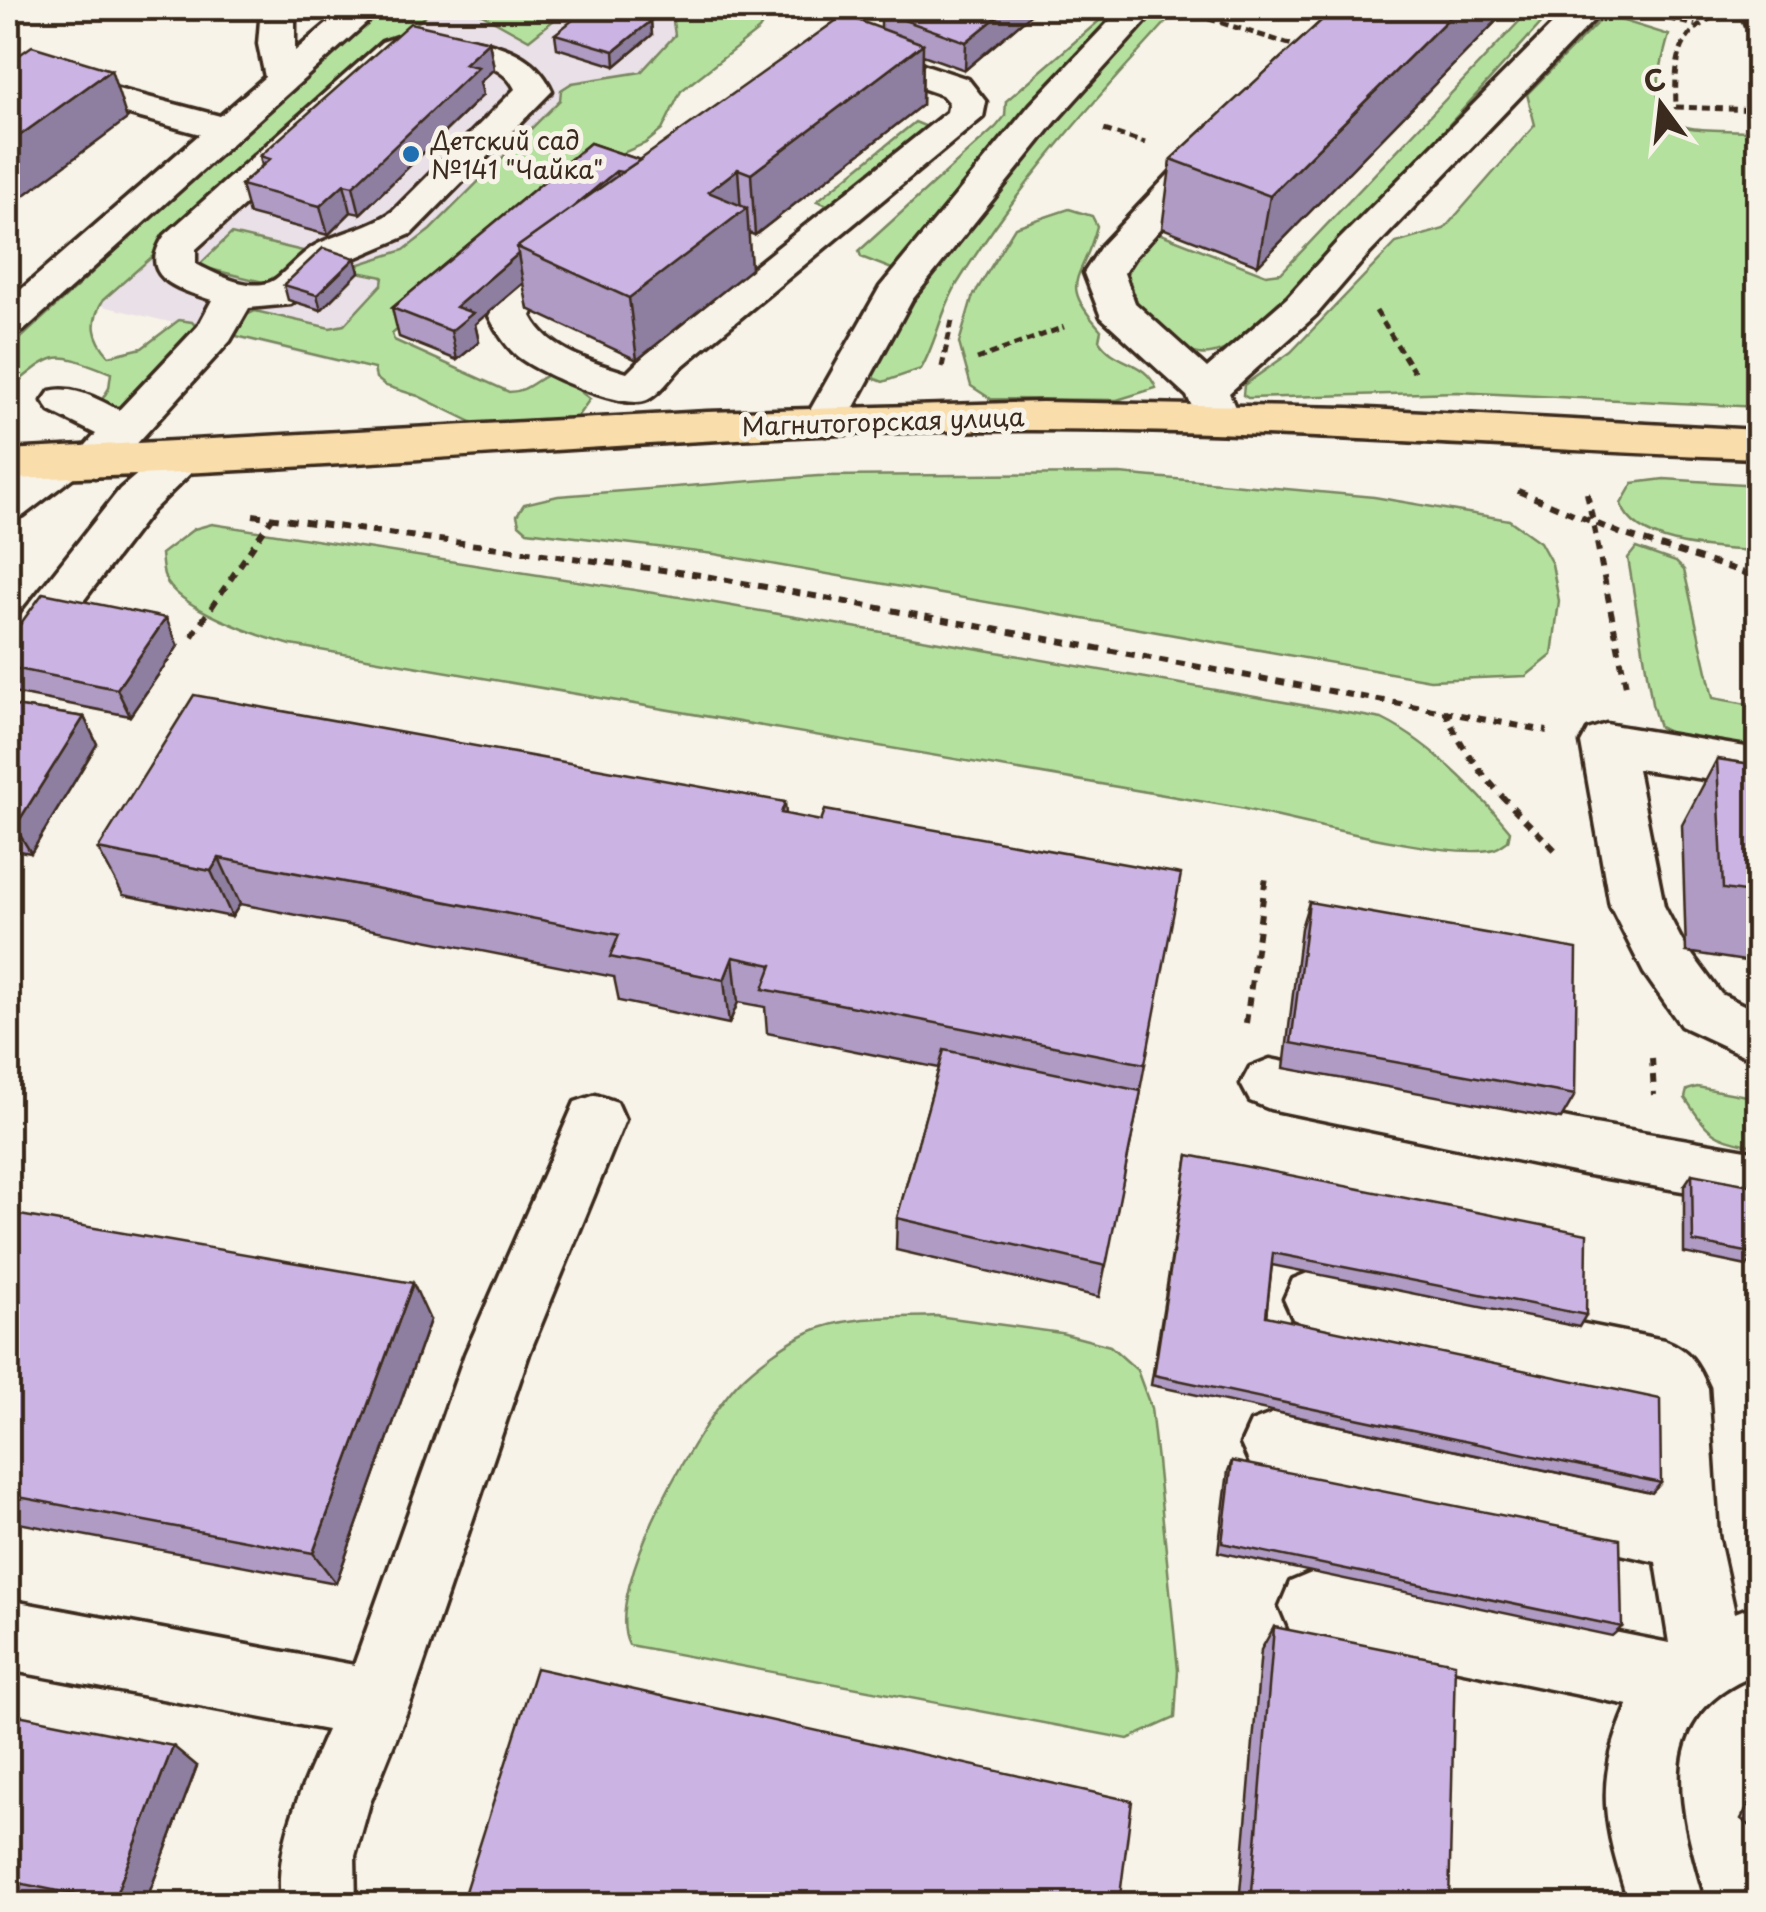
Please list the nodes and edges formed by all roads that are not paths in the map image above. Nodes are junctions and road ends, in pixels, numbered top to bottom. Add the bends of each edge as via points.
1 (278, 8) edge
2 (366, 8) edge
3 (1608, 8) edge
4 (1132, 9) edge
5 (284, 81) junction
6 (8, 111) edge
7 (1244, 120) edge
8 (208, 124) junction
9 (108, 187) dead end
10 (237, 292) junction
11 (8, 322) edge
12 (230, 370) dead end
13 (65, 401) dead end
14 (1212, 403) junction
15 (638, 410) junction
16 (826, 421) junction
17 (1758, 444) edge
18 (153, 450) junction
19 (79, 463) junction
20 (8, 465) edge
21 (8, 504) edge
22 (8, 666) edge
23 (1758, 768) edge
24 (1758, 1038) edge
25 (1270, 1084) road end
26 (596, 1120) dead end
27 (1758, 1178) edge
28 (1315, 1299) dead end
29 (1274, 1444) dead end
30 (1684, 1535) junction
31 (1314, 1606) dead end
32 (8, 1635) edge
33 (1715, 1660) edge
34 (375, 1704) junction
35 (318, 1904) edge
36 (1667, 1904) edge

1 - 5 lane
2 - 5 lane
3 - 14 lane via 1352,249
4 - 16 lane via 894,296
5 - 8 lane
6 - 8 lane via 42,90 72,88
7 - 14 lane via 1104,273 1116,308
8 - 9 lane
8 - 11 lane
10 - 10 lane via 176,270 179,244 395,50 428,42 498,58 531,76 534,91 386,235 330,254 284,293 267,298
10 - 18 lane
12 - 18 lane
13 - 18 lane
14 - 16 main road, Магнитогорская улица
14 - 17 main road, Магнитогорская улица via 1445,427
15 - 15 lane via 522,341 510,316 516,303 857,39 956,88 968,102 964,117 666,358
15 - 16 main road, Магнитогорская улица
15 - 18 main road, Магнитогорская улица
18 - 19 main road, Магнитогорская улица
18 - 22 lane via 136,500
19 - 20 main road, Магнитогорская улица
19 - 21 lane
23 - 24 lane via 1622,747 1637,906 1701,1010
25 - 27 lane
26 - 34 lane via 496,1354
28 - 30 lane via 1664,1370 1676,1388
29 - 30 lane
30 - 33 lane
31 - 33 lane
32 - 34 lane
33 - 36 lane via 1652,1738 1640,1783
34 - 35 lane via 332,1810 313,1882

